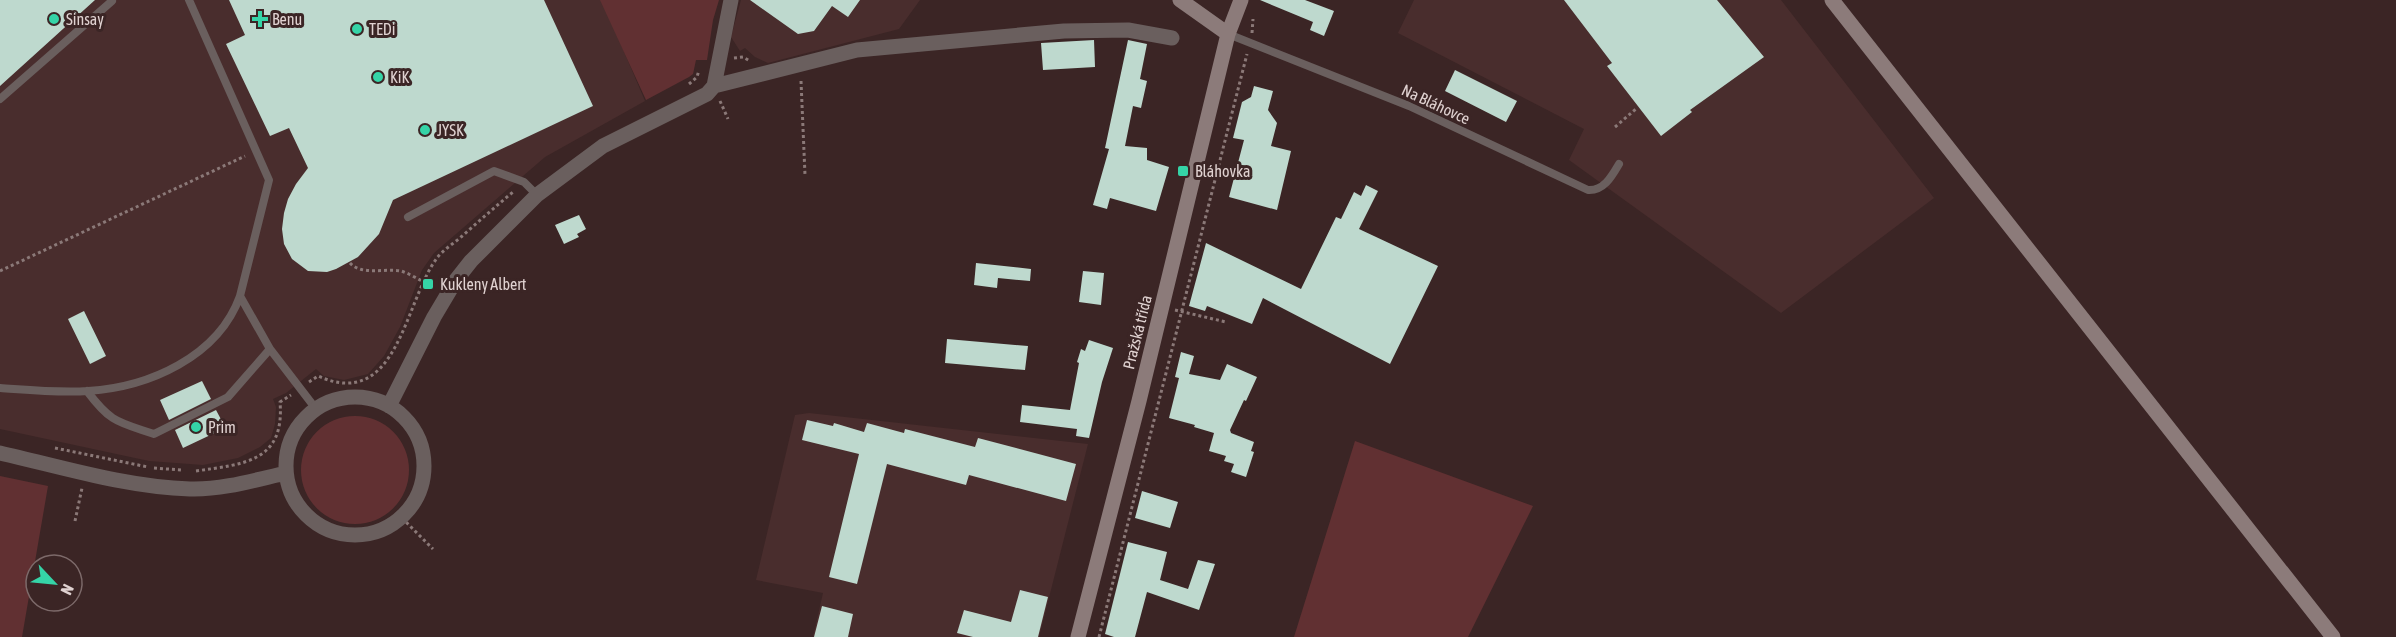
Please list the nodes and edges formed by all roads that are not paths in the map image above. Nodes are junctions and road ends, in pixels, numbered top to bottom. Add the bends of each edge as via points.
1 (189, 0) edge
2 (731, 0) edge
3 (1180, 0) edge
4 (1241, 0) edge
5 (1832, 0) edge
6 (112, 1) edge
7 (1228, 34) junction
8 (1172, 38) dead end
9 (714, 86) junction
10 (0, 99) edge
11 (1619, 164) dead end
12 (537, 195) junction
13 (408, 217) dead end
14 (240, 296) junction
15 (270, 349) junction
16 (0, 388) edge
17 (87, 391) junction
18 (389, 405) junction
19 (316, 409) junction
20 (0, 453) edge
21 (286, 474) junction
22 (1078, 637) edge
23 (2333, 637) edge

1 - 14 lane via 269,180
2 - 9 street
3 - 7 main road
4 - 7 main road, Pražská třída
5 - 23 main road
6 - 10 lane
7 - 11 lane, Na Bláhovce via 1409,106 1588,190 1605,184
7 - 22 main road, Pražská třída
8 - 9 street via 1128,30 1064,31 857,50
9 - 12 street via 695,101 603,146
12 - 13 lane via 524,182 494,171
12 - 18 street via 456,280
14 - 15 lane
14 - 17 lane via 230,320 186,361 133,384
15 - 17 lane via 228,397 154,434 110,417
15 - 19 lane
16 - 17 lane
18 - 19 street via 352,397 333,400
18 - 21 street via 406,419 418,437 424,458 423,480 416,501 402,518 363,536 330,531 303,513
19 - 21 street via 292,437
20 - 21 street via 145,485 192,489 226,487

